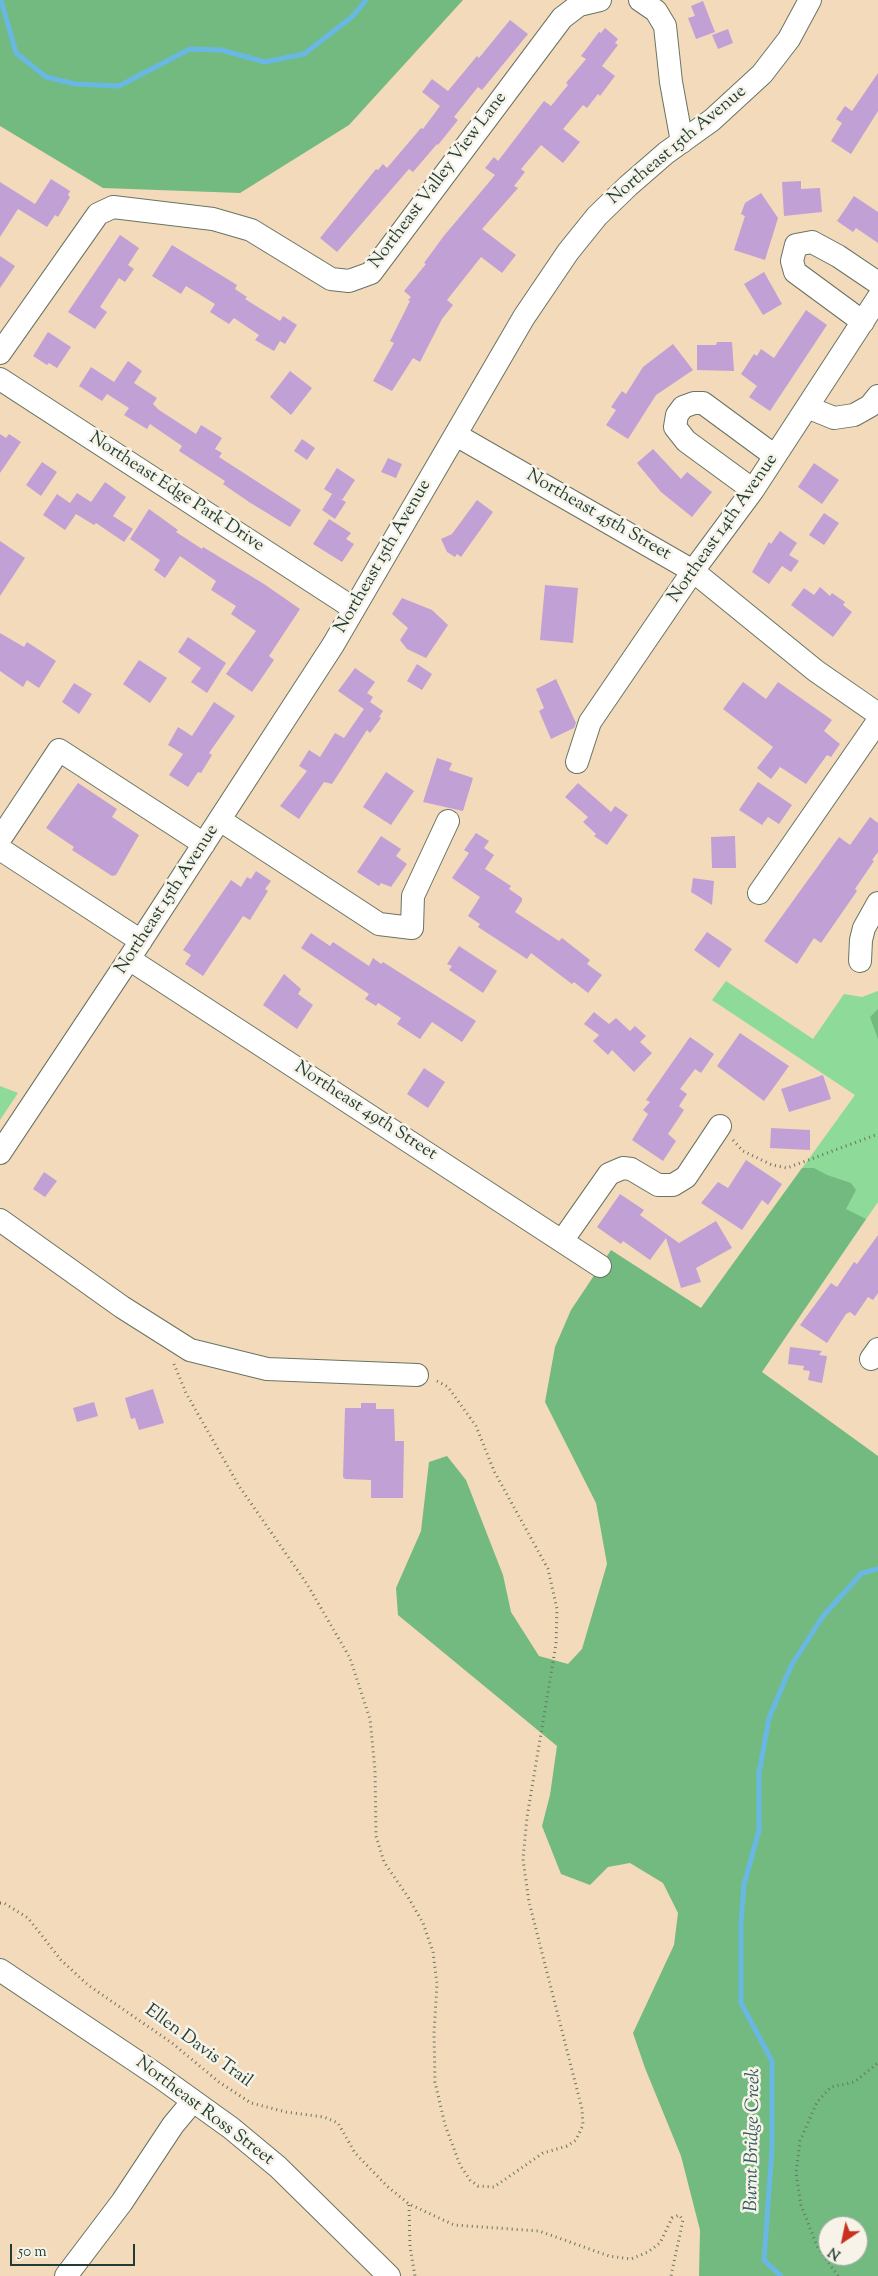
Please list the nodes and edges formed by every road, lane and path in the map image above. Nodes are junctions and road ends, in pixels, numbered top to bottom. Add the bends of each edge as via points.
1 (600, 0) edge
2 (640, 0) edge
3 (803, 2) edge
4 (682, 142) junction
5 (878, 283) edge
6 (878, 298) edge
7 (863, 322) junction
8 (0, 353) edge
9 (0, 379) edge
10 (878, 396) edge
11 (807, 407) junction
12 (456, 435) junction
13 (775, 456) junction
14 (753, 490) junction
15 (693, 571) junction
16 (353, 608) junction
17 (878, 714) edge
18 (878, 721) edge
19 (577, 762) dead end
20 (220, 820) junction
21 (448, 821) dead end
22 (0, 839) edge
23 (204, 844) junction
24 (0, 849) edge
25 (760, 893) dead end
26 (878, 903) edge
27 (135, 950) junction
28 (860, 962) dead end
29 (720, 1126) joint
30 (878, 1134) edge
31 (0, 1153) edge
32 (0, 1220) edge
33 (562, 1241) junction
34 (600, 1266) dead end
35 (162, 1333) junction
36 (417, 1375) joint
37 (0, 1903) edge
38 (0, 1970) edge
39 (878, 2063) edge
40 (193, 2101) junction
41 (410, 2204) junction
42 (368, 2266) edge
43 (66, 2276) edge
44 (389, 2276) edge
45 (415, 2276) edge
46 (671, 2276) edge
47 (838, 2276) edge

1 - 8 street, Northeast Valley View Lane via 579,5 562,18 371,273 349,281 331,279 251,230 213,219 113,207 98,214
2 - 4 street via 656,11 665,26
3 - 4 street, Northeast 15th Avenue via 789,39 762,74
4 - 12 street, Northeast 15th Avenue via 604,210 568,252 524,317
5 - 7 street via 812,242 796,245 792,261 795,272
6 - 7 street, Northeast 14th Avenue
7 - 11 street, Northeast 14th Avenue
9 - 16 street, Northeast Edge Park Drive
10 - 11 street via 870,406 854,414 834,418
11 - 13 street, Northeast 14th Avenue
12 - 15 street, Northeast 45th Street
12 - 16 street, Northeast 15th Avenue
13 - 14 street, Northeast 14th Avenue
13 - 14 street via 703,404 683,407 677,415 675,427 686,441
14 - 15 street, Northeast 14th Avenue
15 - 17 street, Northeast 45th Street via 816,671
15 - 19 street, Northeast 14th Avenue via 590,722
16 - 20 street, Northeast 15th Avenue via 333,645
18 - 25 street
20 - 21 street via 379,924 412,928 413,896
20 - 23 street, Northeast 15th Avenue
22 - 23 street via 59,750
23 - 27 street, Northeast 15th Avenue
24 - 27 street, Northeast 49th Street
26 - 28 street via 864,928
27 - 31 street, Northeast 15th Avenue
27 - 33 street, Northeast 49th Street
29 - 30 path via 743,1151 772,1165 787,1168
29 - 33 street via 686,1176 673,1185 658,1184 631,1169 609,1174
32 - 35 street
33 - 34 street, Northeast 49th Street
35 - 36 street via 190,1350 267,1370
35 - 36 path via 186,1393 229,1469 306,1584 350,1658 370,1719 376,1836 384,1862 423,1923 433,1952 437,1984 436,2082 445,2125 460,2165 470,2180 478,2186 494,2187 543,2153 576,2140 583,2125 582,2109 529,1902 523,1859 528,1808 556,1644 557,1609 548,1569 494,1471 476,1426 448,1387 432,1378
37 - 41 path, Ellen Davis Trail via 28,1918 61,1960 88,1985 172,2043 243,2098 251,2103 324,2117 338,2123 356,2153 388,2188
38 - 40 street, Northeast Ross Street
39 - 47 path via 854,2082 831,2087 818,2102 800,2141 796,2173 801,2205 817,2246
40 - 42 street, Northeast Ross Street via 278,2167
40 - 43 street
41 - 45 path via 410,2247
41 - 46 path, Ellen Davis Trail via 454,2225 539,2231 608,2256 631,2259 660,2243 672,2218 679,2215 683,2220
42 - 44 street, Northeast Ross Street

